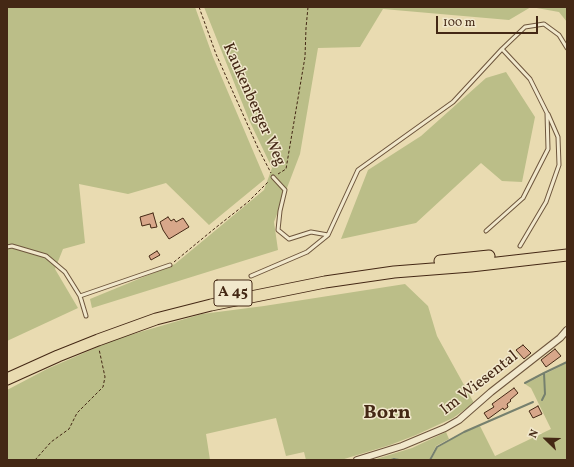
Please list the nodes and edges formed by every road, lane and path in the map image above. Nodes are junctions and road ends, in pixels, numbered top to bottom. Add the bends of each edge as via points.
1 (200, 7) edge
2 (308, 7) edge
3 (567, 48) edge
4 (502, 49) junction
5 (547, 113) junction
6 (273, 178) junction
7 (486, 231) dead end
8 (328, 235) junction
9 (520, 246) dead end
10 (7, 247) edge
11 (567, 248) edge
12 (567, 255) edge
13 (471, 262) junction
14 (170, 265) joint
15 (251, 276) dead end
16 (80, 296) junction
17 (86, 316) dead end
18 (567, 330) edge
19 (98, 349) dead end
20 (7, 372) edge
21 (7, 379) edge
22 (36, 460) edge
23 (357, 460) edge

1 - 6 path, Kaukenberger Weg via 216,54
2 - 6 path via 305,57 286,169
3 - 4 lane via 559,35 544,24 525,27
4 - 5 lane via 530,79
4 - 8 lane via 453,102 358,170
5 - 7 lane via 548,149 523,198
5 - 9 lane via 558,137 560,165 546,202
6 - 8 lane via 285,190 278,230 289,239 311,232
6 - 14 path, Kaukenberger Weg via 248,202
8 - 15 lane via 307,252
10 - 16 lane via 12,246 46,256 65,272
11 - 13 highway, A 45
12 - 13 highway, A 45
13 - 20 highway, A 45 via 409,263 326,274 220,295 82,339
13 - 21 highway, A 45 via 325,282 211,305 156,319 98,340
14 - 16 lane
16 - 17 lane
18 - 23 street, Im Wiesental via 459,420 402,446
19 - 22 path via 106,377 103,387 77,413 69,429 51,442

